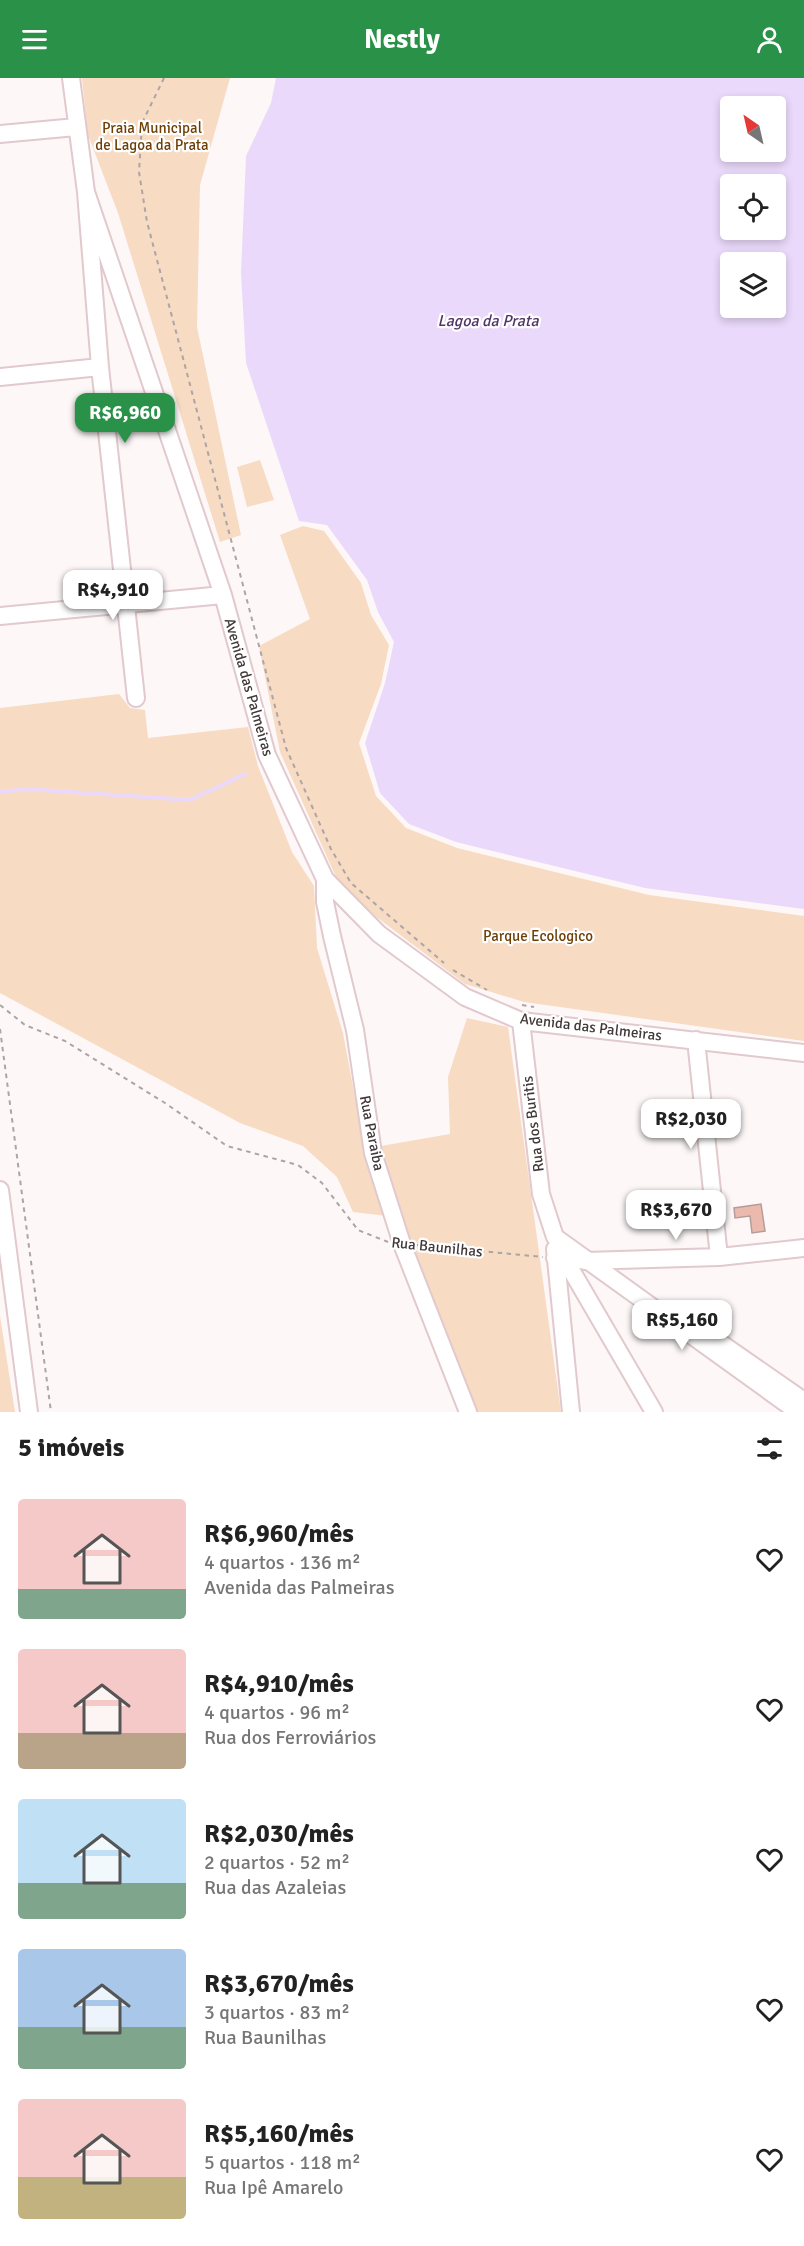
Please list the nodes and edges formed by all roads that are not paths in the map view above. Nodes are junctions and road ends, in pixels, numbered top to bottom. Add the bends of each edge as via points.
1 (71, 78) edge
2 (76, 127) junction
3 (0, 134) edge
4 (86, 192) junction
5 (100, 367) junction
6 (0, 377) edge
7 (223, 595) junction
8 (124, 603) junction
9 (0, 616) edge
10 (136, 698) dead end
11 (325, 879) junction
12 (521, 1021) junction
13 (696, 1040) junction
14 (804, 1053) edge
15 (0, 1190) edge
16 (559, 1242) junction
17 (804, 1248) edge
18 (719, 1257) junction
19 (593, 1261) junction
20 (784, 1395) junction
21 (804, 1401) edge
22 (29, 1412) edge
23 (468, 1412) edge
24 (571, 1412) edge
25 (654, 1412) edge
26 (798, 1412) edge

1 - 2 street
2 - 3 street
2 - 4 street
4 - 5 street
4 - 7 street, Avenida das Palmeiras
5 - 6 street
5 - 8 street
7 - 8 street
7 - 11 street, Avenida das Palmeiras via 267,755
8 - 9 street
8 - 10 street
11 - 12 street, Avenida das Palmeiras via 379,934 465,998
11 - 23 street, Rua Paraiba via 325,902 355,1029 373,1153 402,1244
12 - 13 street, Avenida das Palmeiras
12 - 16 street, Rua dos Buritis via 541,1194
13 - 14 street, Avenida das Palmeiras
13 - 18 street
15 - 22 street
16 - 19 street
16 - 24 street, Rua dos Buritis
16 - 25 street
17 - 18 street
18 - 19 street
19 - 20 street
20 - 21 street
20 - 26 street

